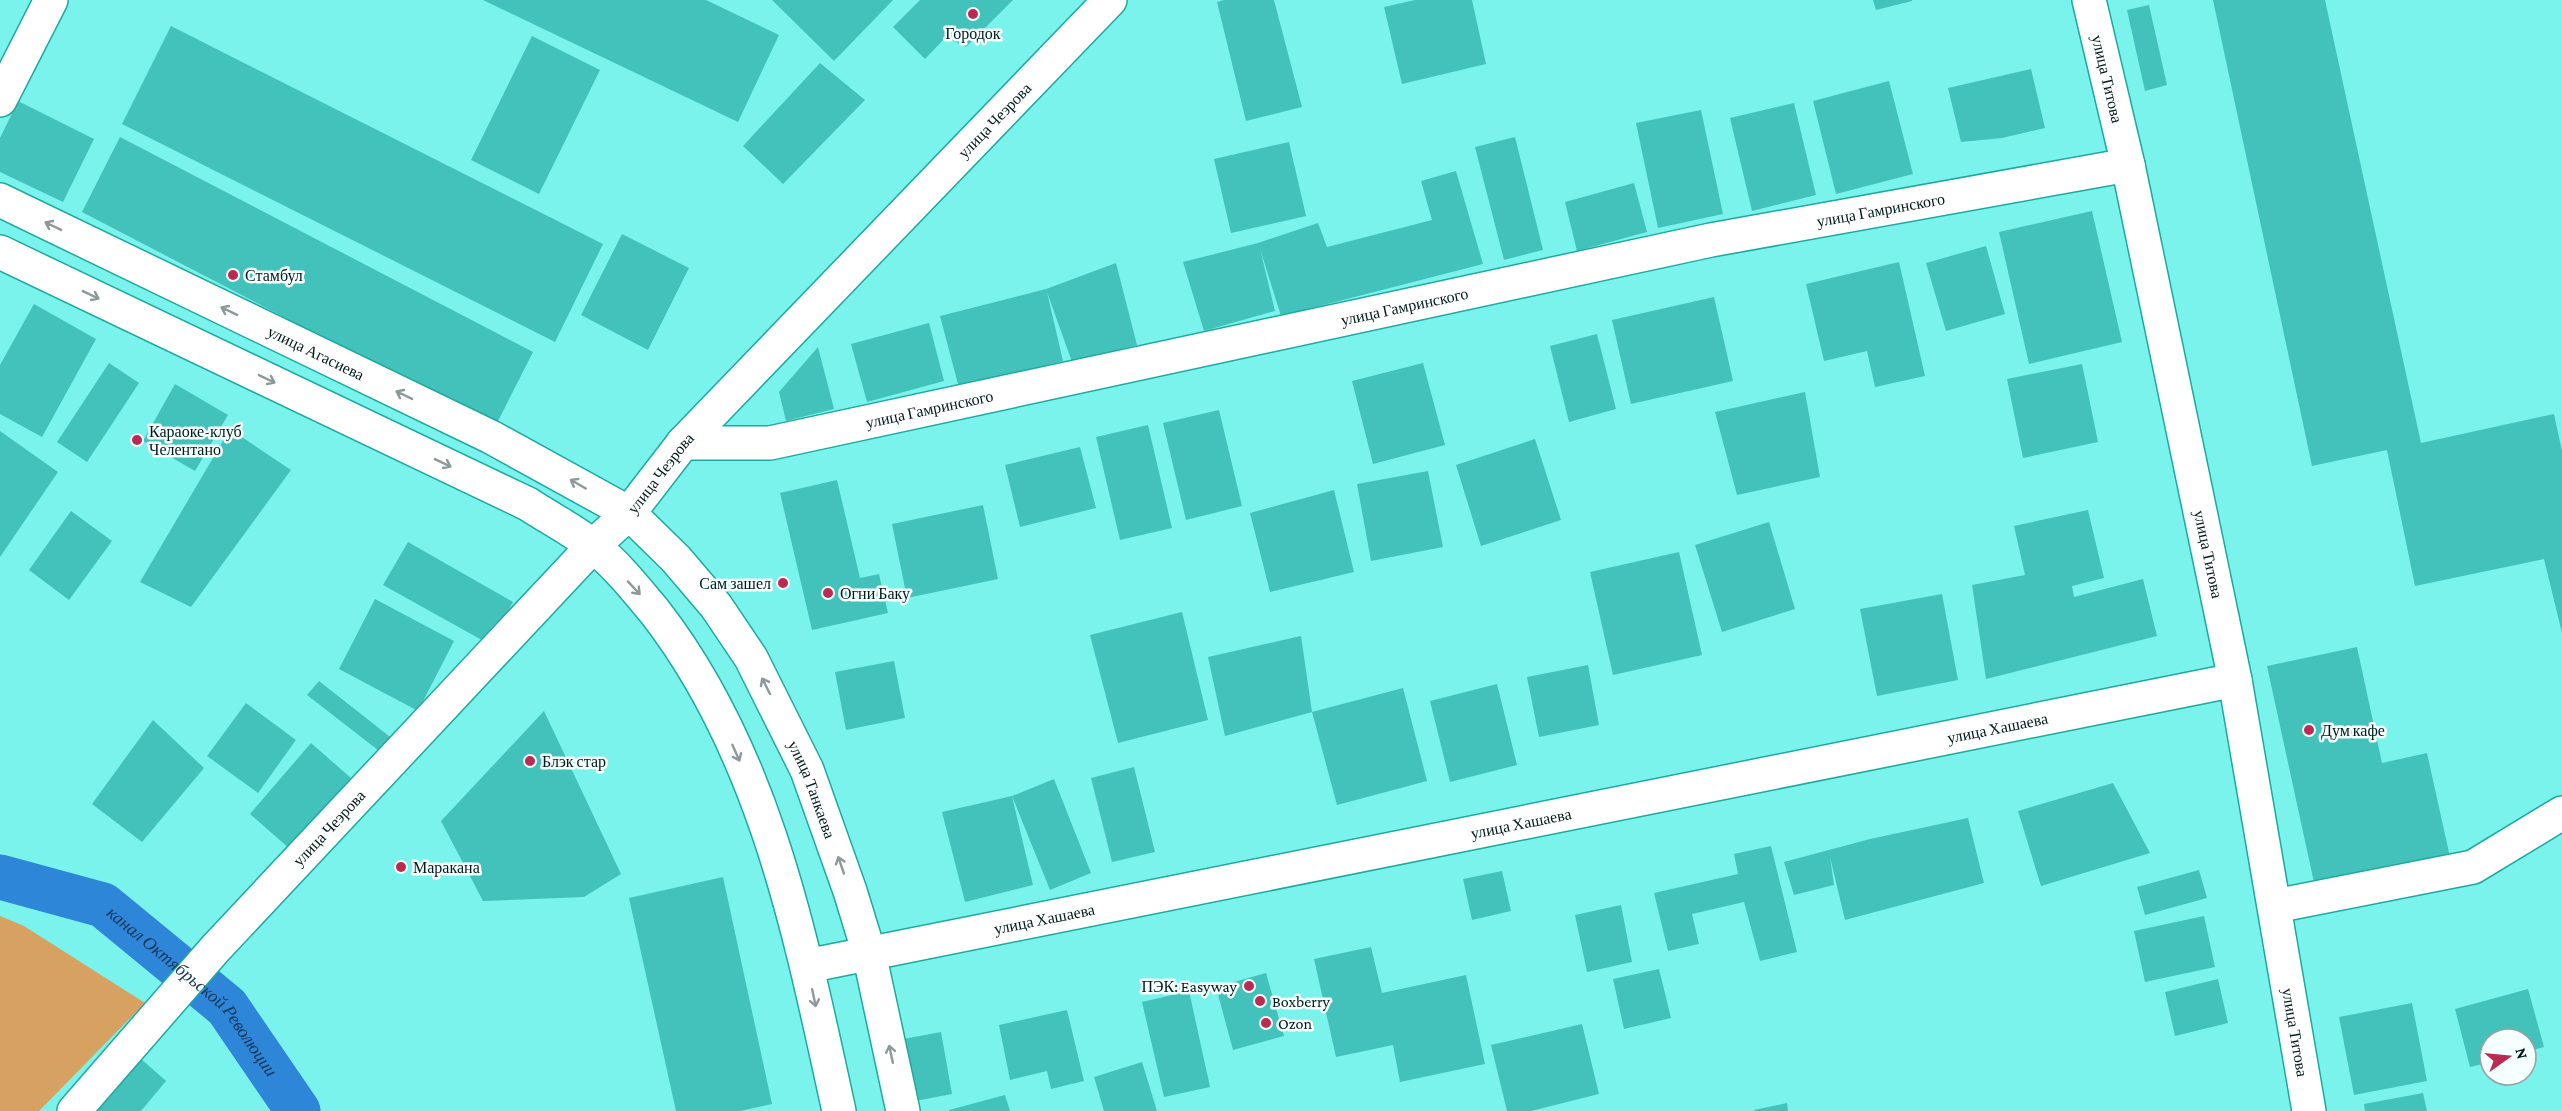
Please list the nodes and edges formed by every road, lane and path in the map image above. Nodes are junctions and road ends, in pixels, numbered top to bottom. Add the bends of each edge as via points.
1 (51, 0) edge
2 (1109, 0) edge
3 (2090, 0) edge
4 (0, 100) edge
5 (2128, 165) junction
6 (0, 200) edge
7 (0, 252) edge
8 (683, 443) junction
9 (629, 513) junction
10 (593, 546) junction
11 (2235, 680) junction
12 (2562, 813) edge
13 (2275, 906) junction
14 (869, 953) junction
15 (807, 966) junction
16 (74, 1111) edge
17 (839, 1111) edge
18 (903, 1111) edge
19 (2309, 1111) edge

1 - 4 street
2 - 8 street, улица Чеэрова
3 - 5 street, улица Титова
5 - 8 street, улица Гамринского via 1712,240 771,443
5 - 11 street, улица Титова
9 -> 6 street, улица Агасиева via 491,437
7 -> 10 street via 528,504
8 - 9 street, улица Чеэрова
9 - 10 street, улица Чеэрова
14 -> 9 street, улица Танкаева via 807,770 751,658 716,606
10 -> 15 street via 637,590 704,683 777,853
10 - 16 street, улица Чеэрова via 215,949
11 - 13 street, улица Титова
11 - 14 street, улица Хашаева
12 - 13 street via 2473,867
13 - 19 street, улица Титова
14 - 15 street, улица Хашаева
18 -> 14 street, улица Танкаева
15 -> 17 street

